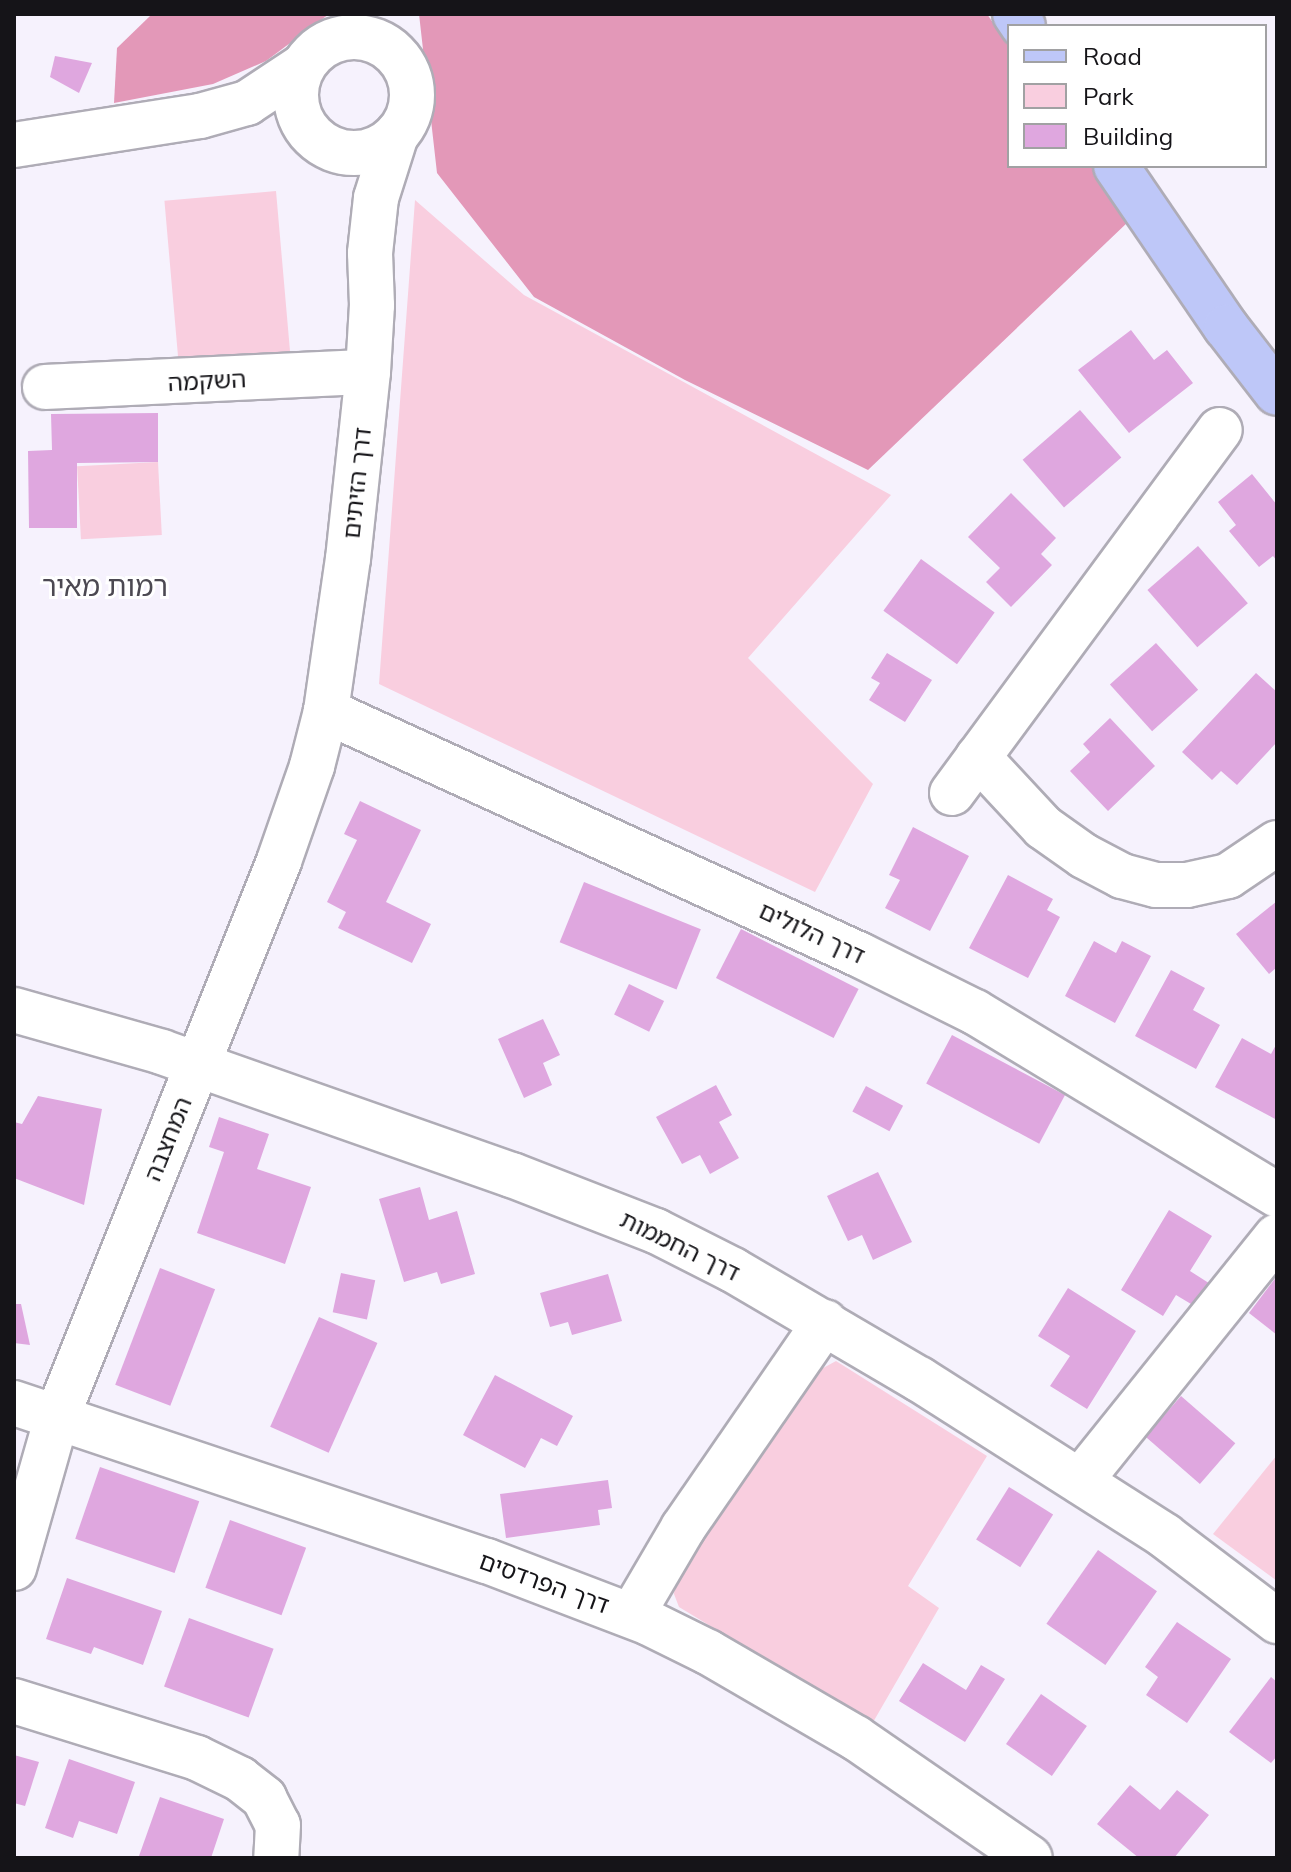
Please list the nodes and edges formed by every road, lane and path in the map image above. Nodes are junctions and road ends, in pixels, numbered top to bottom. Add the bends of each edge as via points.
1 (358, 14) edge
2 (401, 14) edge
3 (314, 54) junction
4 (406, 68) junction
5 (200, 116) junction
6 (396, 135) junction
7 (315, 138) junction
8 (14, 145) edge
9 (1117, 168) edge
10 (370, 253) junction
11 (368, 372) junction
12 (45, 387) dead end
13 (1277, 393) edge
14 (1220, 430) dead end
15 (326, 711) junction
16 (978, 757) junction
17 (952, 793) dead end
18 (1277, 843) edge
19 (14, 1010) edge
20 (198, 1065) junction
21 (1277, 1195) edge
22 (1277, 1236) edge
23 (825, 1322) junction
24 (14, 1403) edge
25 (57, 1417) junction
26 (1080, 1481) junction
27 (14, 1568) edge
28 (632, 1615) junction
29 (1277, 1621) edge
30 (14, 1701) edge
31 (276, 1858) edge
32 (1030, 1858) edge

1 - 3 street
2 - 4 street
3 - 4 street via 344,36 364,37 383,43
3 - 5 street via 247,103
3 - 7 street via 295,92 297,112
4 - 6 street via 413,93 410,112
5 - 7 street via 267,118
5 - 8 street
6 - 7 street via 373,150 354,153 336,151
6 - 10 street, דרך הזיתים via 376,198
7 - 10 street, דרך הזיתים via 356,203
9 - 13 main road
10 - 11 street, דרך הזיתים
11 - 12 street, השקמה
11 - 15 street, דרך הזיתים
14 - 16 street
15 - 20 street, המחצבה via 293,825
15 - 21 street, דרך הלולים via 975,1012
16 - 17 street
16 - 18 street via 1043,827 1122,876 1156,885 1187,885 1228,876
19 - 20 street, דרך החממות
20 - 23 street, דרך החממות via 584,1201 656,1231
20 - 25 street, המחצבה
22 - 26 street
23 - 26 street, דרך החממות
23 - 28 street via 683,1528
24 - 25 street, דרך הפרדסים
25 - 27 street, המחצבה
25 - 28 street, דרך הפרדסים
26 - 29 street, דרך החממות via 1165,1536
28 - 32 street, דרך הפרדסים via 708,1652 856,1738
30 - 31 street via 197,1758 240,1779 264,1798 278,1825

